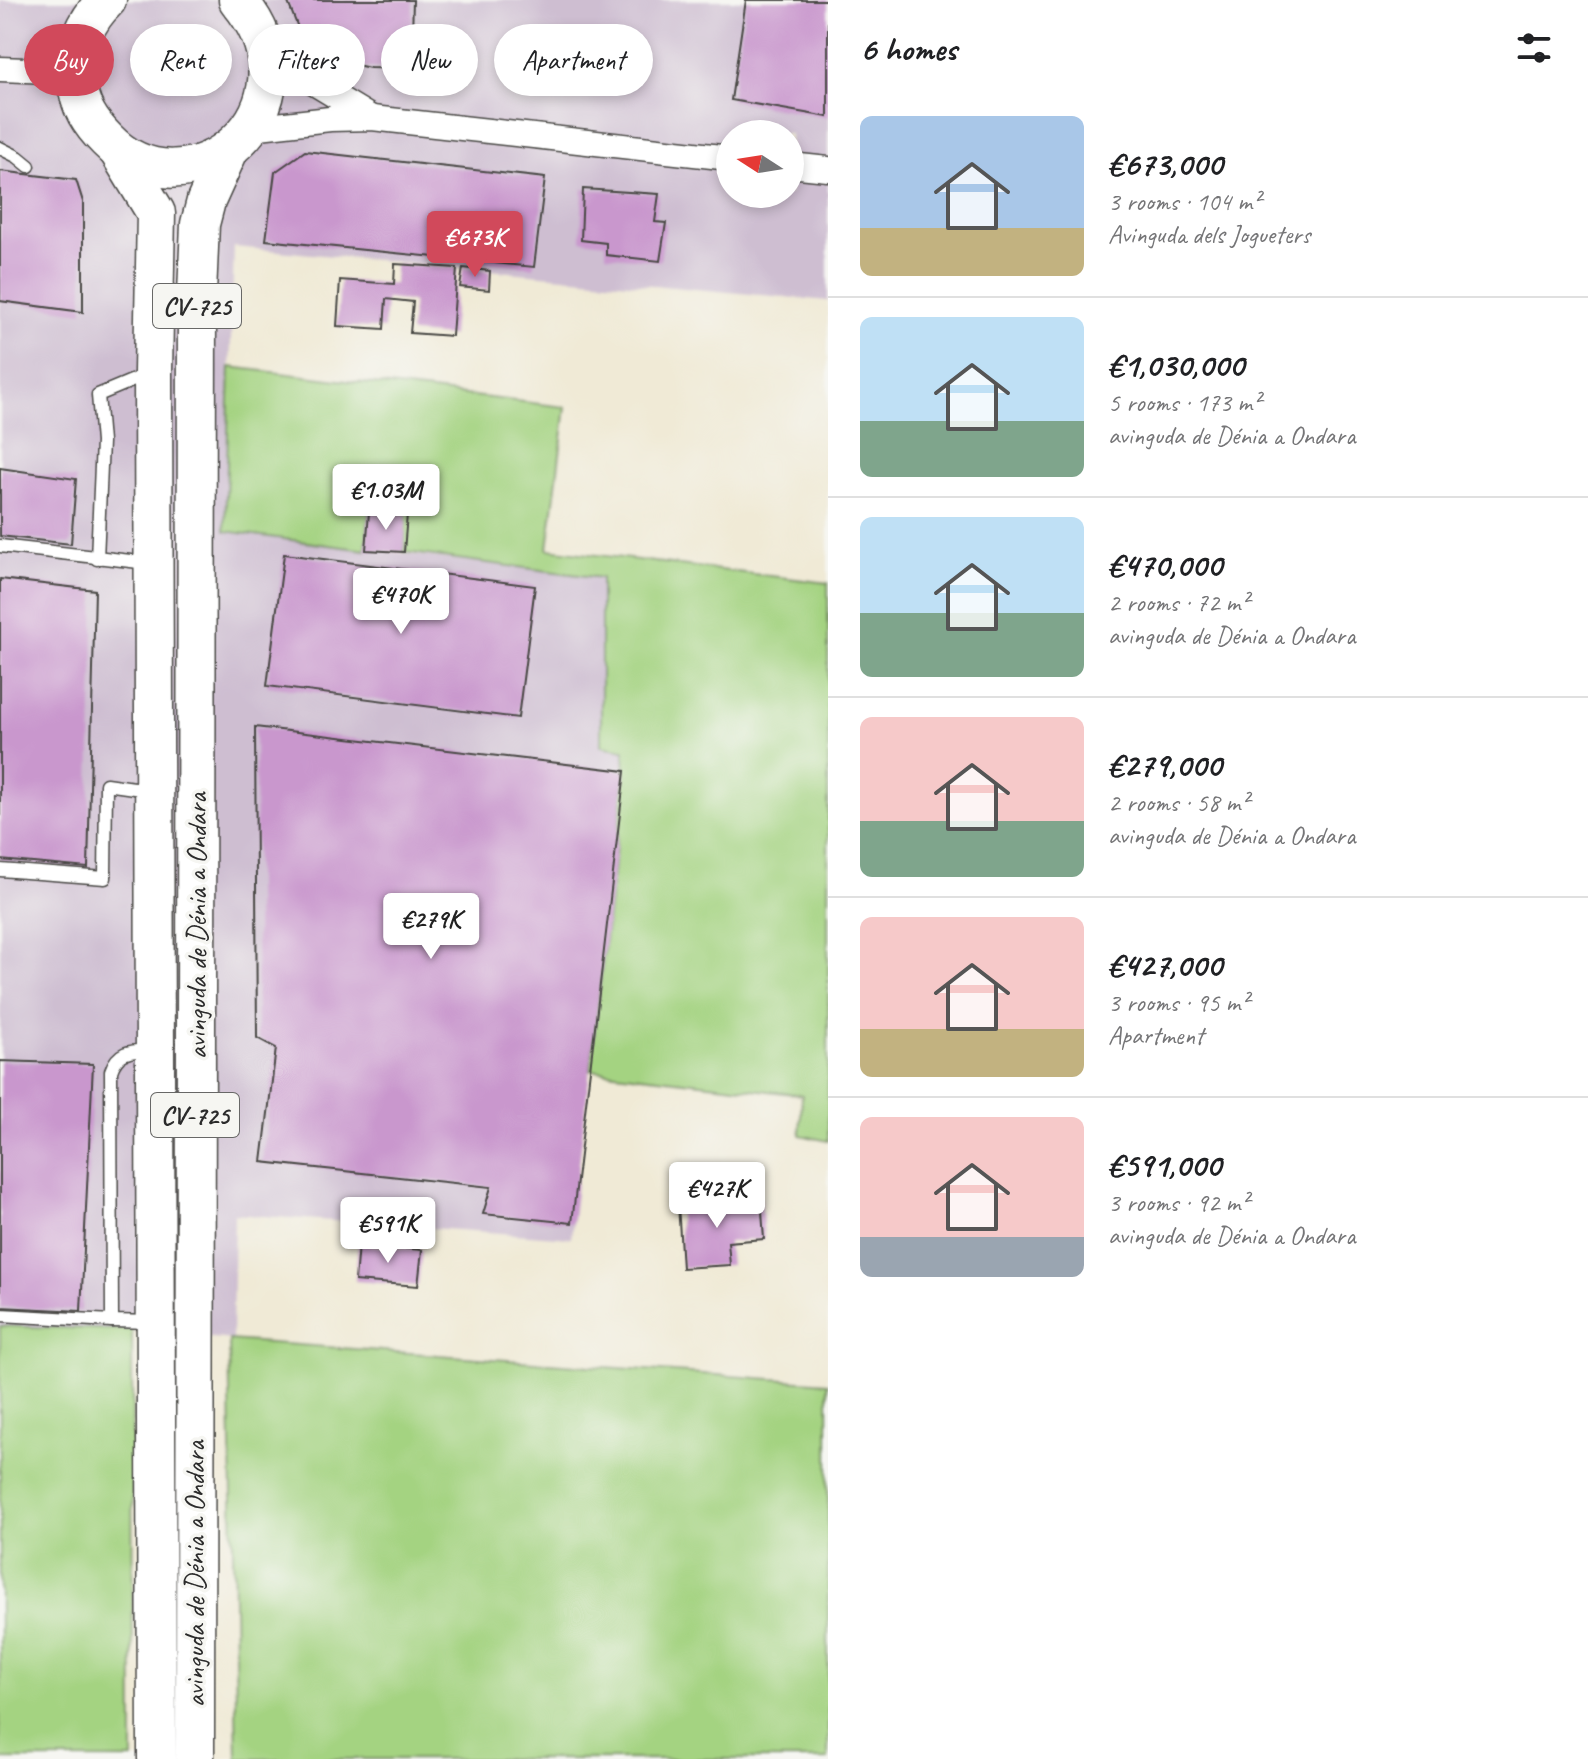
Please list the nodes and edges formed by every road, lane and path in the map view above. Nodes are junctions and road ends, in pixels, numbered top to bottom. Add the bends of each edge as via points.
1 (107, 0) edge
2 (238, 0) edge
3 (88, 24) edge
4 (256, 24) edge
5 (0, 69) edge
6 (24, 70) edge
7 (79, 96) edge
8 (264, 96) edge
9 (332, 96) edge
10 (372, 118) junction
11 (240, 138) junction
12 (0, 148) edge
13 (119, 152) junction
14 (716, 156) edge
15 (29, 166) dead end
16 (804, 166) edge
17 (828, 169) edge
18 (153, 372) junction
19 (0, 546) edge
20 (97, 559) junction
21 (153, 563) junction
22 (155, 790) junction
23 (0, 870) edge
24 (155, 1049) junction
25 (0, 1315) edge
26 (112, 1321) junction
27 (156, 1323) junction
28 (157, 1759) edge
29 (195, 1759) edge

1 - 3 main road, CV-725
2 - 4 main road, CV-725
5 - 6 street
7 - 13 main road, CV-725 via 89,122
8 - 11 main road, CV-725
9 - 10 street
10 - 11 street via 330,119
10 - 14 street
11 - 13 main road, CV-725 via 210,160 187,167 140,163
11 - 29 main road, avinguda de Dénia a Ondara / CV-725 via 206,201 197,294
12 - 15 lane
13 - 18 main road, avinguda de Dénia a Ondara / CV-725 via 156,213
16 - 17 street
18 - 20 lane via 98,395 102,442
18 - 21 main road, avinguda de Dénia a Ondara / CV-725
19 - 20 lane
20 - 21 lane
21 - 22 main road, avinguda de Dénia a Ondara / CV-725
22 - 23 lane via 106,784 105,878
22 - 24 main road, avinguda de Dénia a Ondara / CV-725
24 - 26 lane via 126,1051 111,1071
24 - 27 main road, avinguda de Dénia a Ondara / CV-725
25 - 26 lane
26 - 27 lane
27 - 28 main road, avinguda de Dénia a Ondara / CV-725

